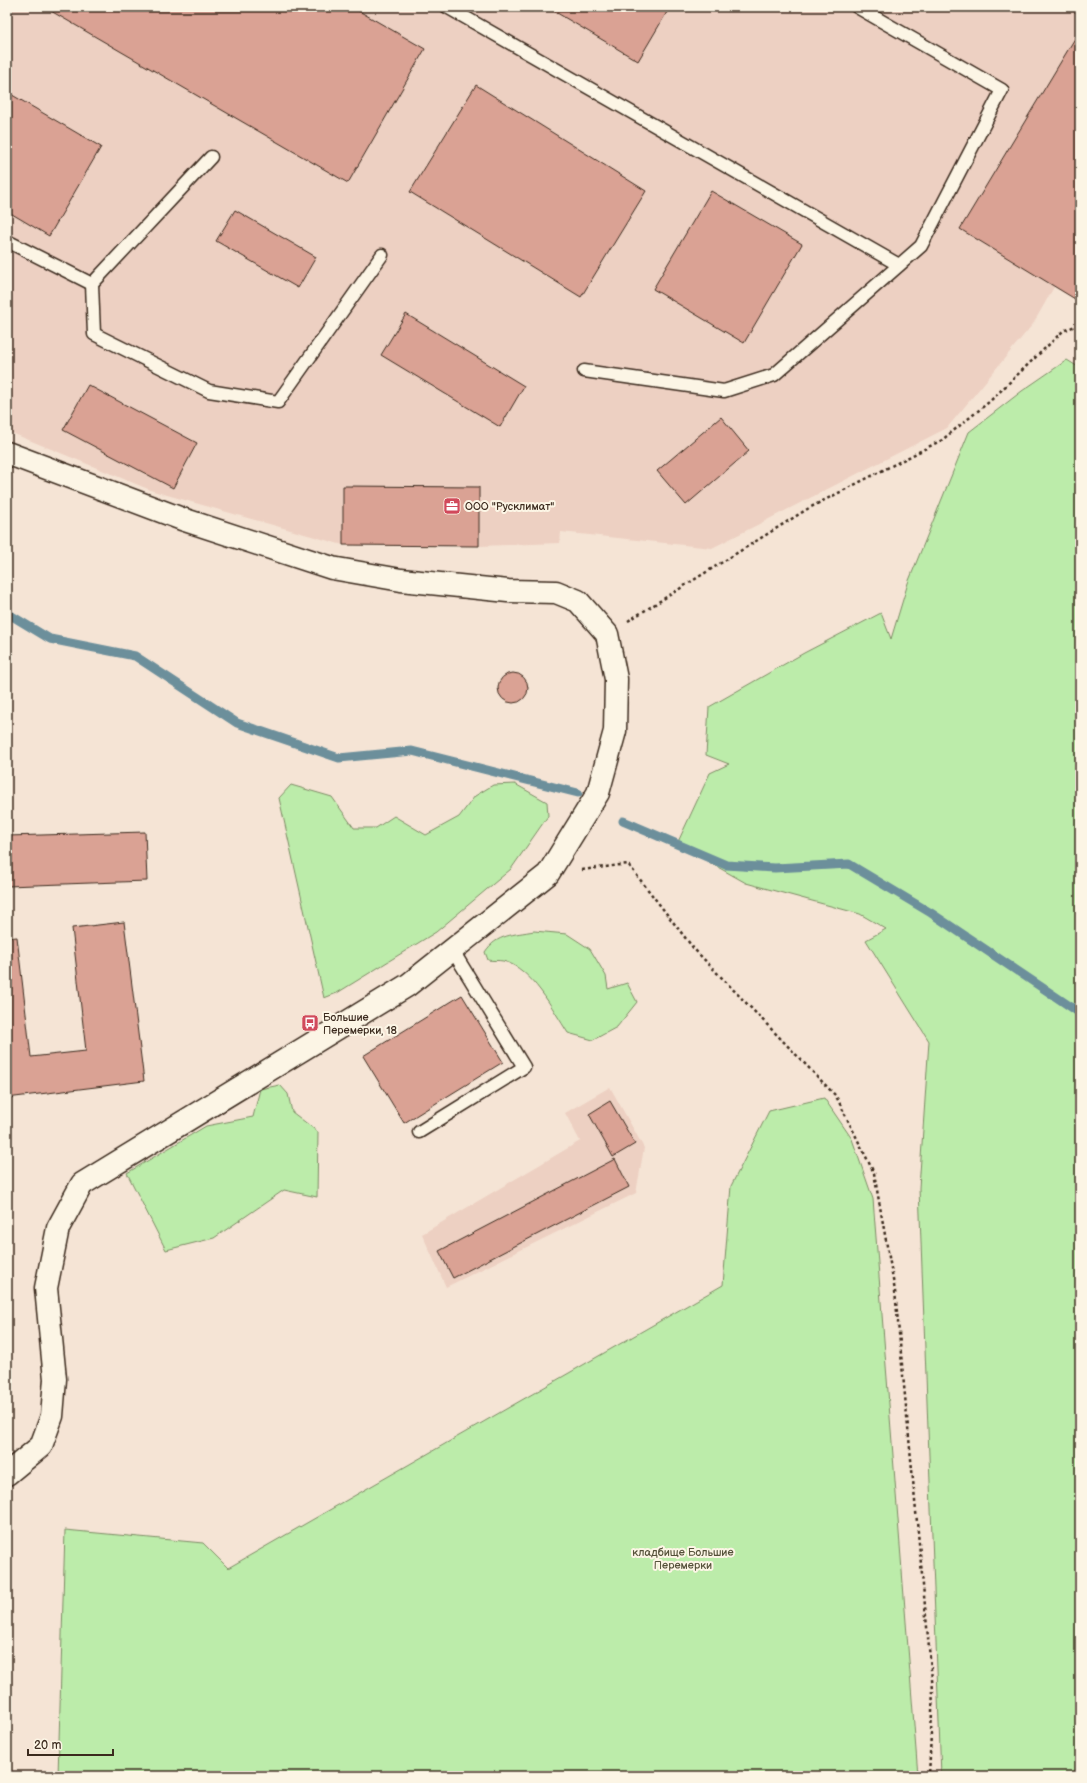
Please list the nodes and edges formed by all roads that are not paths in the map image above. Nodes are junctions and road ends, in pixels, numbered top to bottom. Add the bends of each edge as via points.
1 (447, 7) edge
2 (857, 7) edge
3 (211, 157) dead end
4 (7, 241) edge
5 (382, 255) dead end
6 (899, 265) junction
7 (92, 284) junction
8 (584, 371) dead end
9 (7, 453) edge
10 (453, 951) junction
11 (419, 1132) dead end
12 (7, 1474) edge

1 - 6 lane
2 - 6 lane via 1002,90 920,246
3 - 7 lane
4 - 7 lane
5 - 7 lane via 278,402 208,391 94,334
6 - 8 lane via 774,375 724,391
9 - 10 street via 182,519 332,568 401,580 508,591 556,592 578,601 608,634 616,679 614,731 598,793 548,874
10 - 11 lane via 524,1067
10 - 12 street via 408,985 82,1184 58,1228 46,1288 55,1379 52,1416 41,1446

